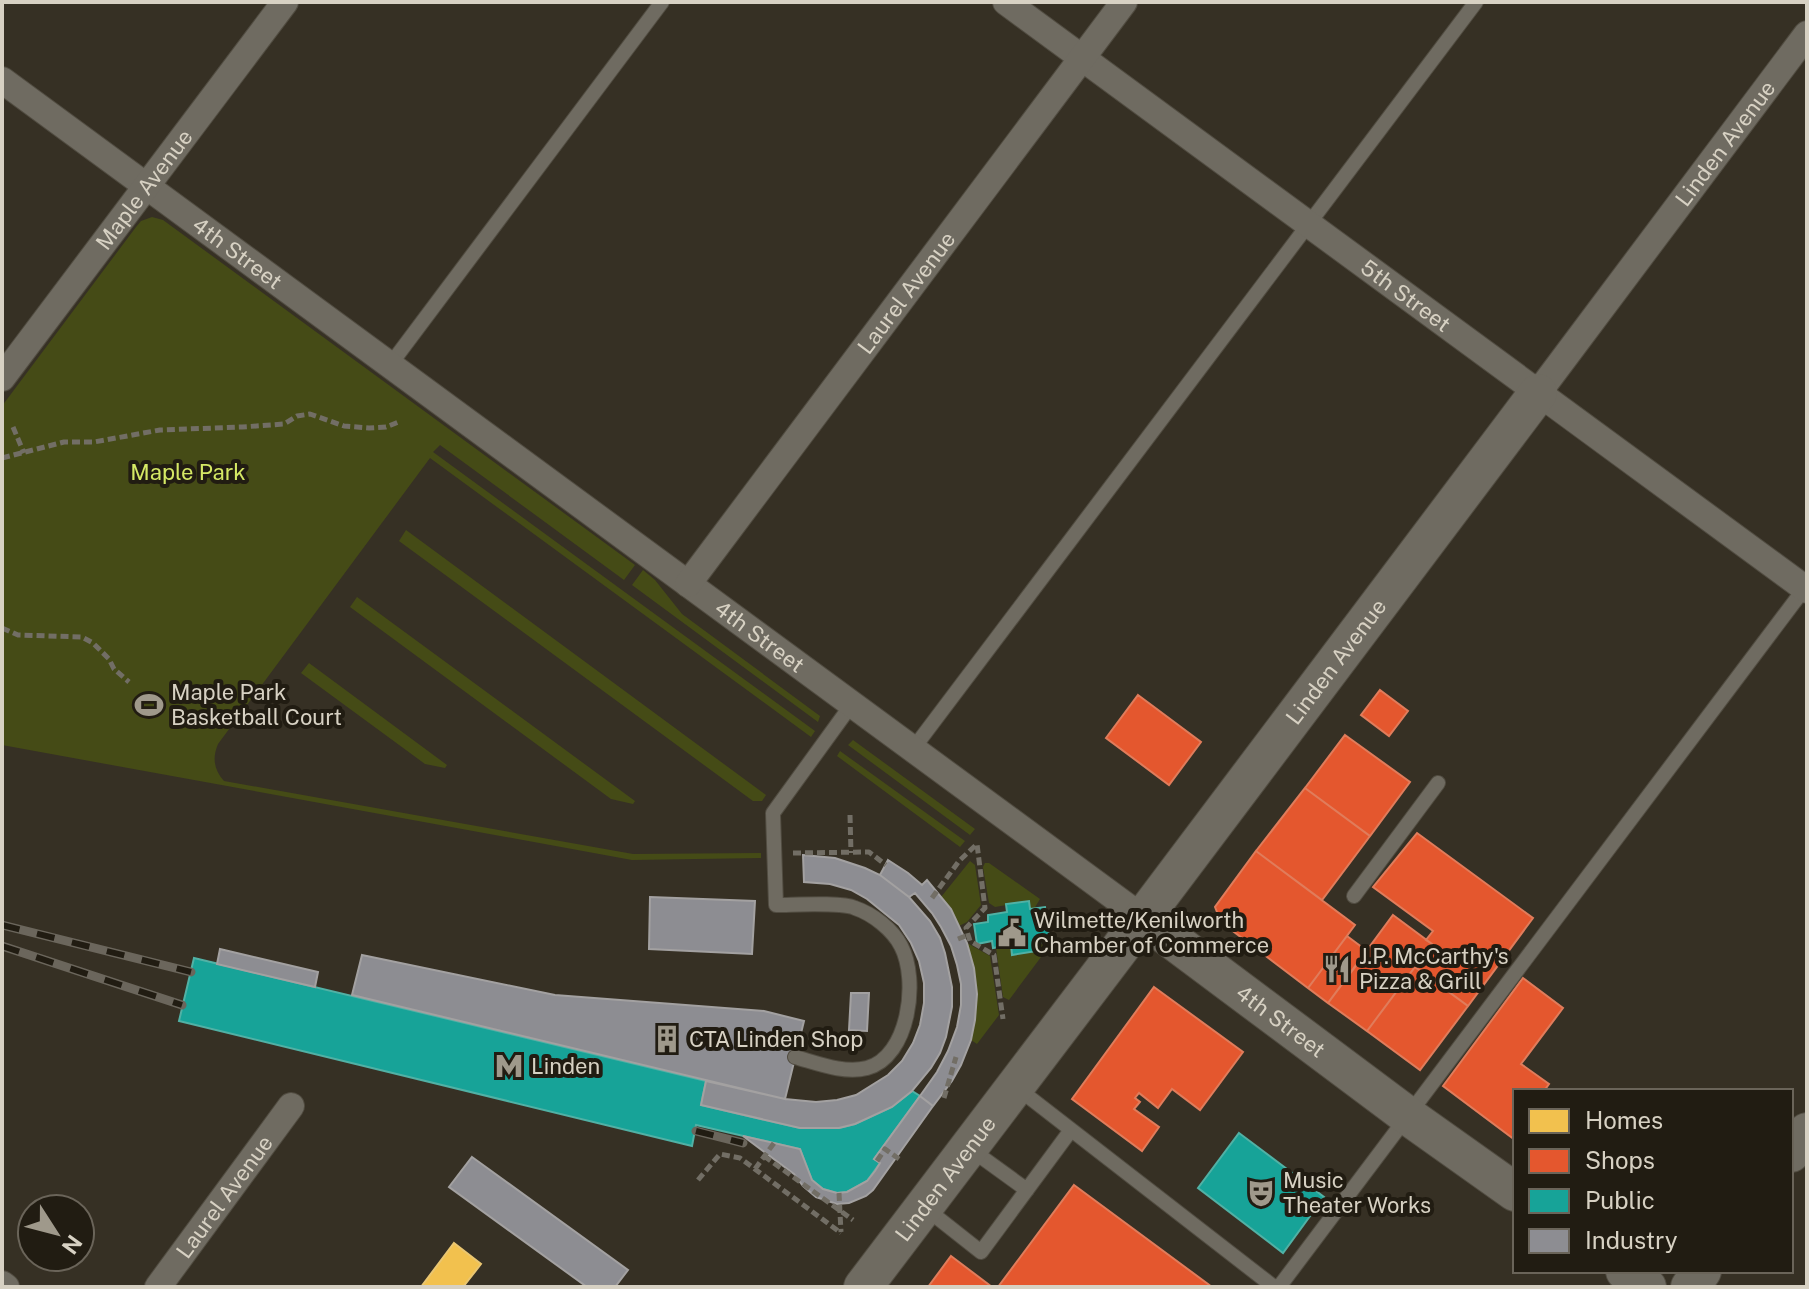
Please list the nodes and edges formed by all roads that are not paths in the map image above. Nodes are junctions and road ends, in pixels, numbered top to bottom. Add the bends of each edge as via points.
1 (285, 2) edge
2 (662, 2) edge
3 (1006, 2) edge
4 (1124, 2) edge
5 (1476, 2) edge
6 (1807, 34) edge
7 (1082, 58) junction
8 (2, 80) edge
9 (146, 186) junction
10 (1309, 224) junction
11 (390, 365) junction
12 (2, 378) edge
13 (1538, 393) junction
14 (688, 584) junction
15 (1806, 587) edge
16 (852, 704) junction
17 (913, 749) junction
18 (1438, 783) dead end
19 (1354, 896) dead end
20 (1143, 918) junction
21 (795, 1057) dead end
22 (1015, 1087) junction
23 (291, 1106) dead end
24 (1408, 1116) junction
25 (1071, 1130) junction
26 (1807, 1132) edge
27 (969, 1147) junction
28 (1793, 1150) edge
29 (1027, 1190) junction
30 (1513, 1191) edge
31 (924, 1207) junction
32 (1628, 1273) edge
33 (158, 1287) edge
34 (863, 1287) edge
35 (1276, 1287) edge
36 (1647, 1287) edge

1 - 9 street, Maple Avenue
2 - 11 lane
3 - 7 street, 5th Street
4 - 7 street, Laurel Avenue
5 - 10 lane
6 - 13 street, Linden Avenue
7 - 10 street, 5th Street
7 - 14 street, Laurel Avenue
8 - 9 street, 4th Street
9 - 11 street, 4th Street
9 - 12 street, Maple Avenue
10 - 13 street, 5th Street
10 - 17 lane
11 - 14 street, 4th Street
13 - 15 street, 5th Street
13 - 20 street, Linden Avenue
14 - 16 street, 4th Street
15 - 24 lane
16 - 17 street, 4th Street
16 - 21 lane via 773,813 776,905 852,906 876,919 901,946 908,1008 903,1034 880,1063 847,1070
17 - 20 street, 4th Street
18 - 19 lane
20 - 22 street, Linden Avenue
20 - 24 street, 4th Street
22 - 25 lane
22 - 27 street, Linden Avenue
23 - 33 street, Laurel Avenue
24 - 30 street, 4th Street
24 - 35 lane
25 - 29 lane
25 - 35 lane
26 - 28 street
27 - 29 lane
27 - 31 street, Linden Avenue
29 - 31 lane via 981,1252
31 - 34 street, Linden Avenue
32 - 36 street

